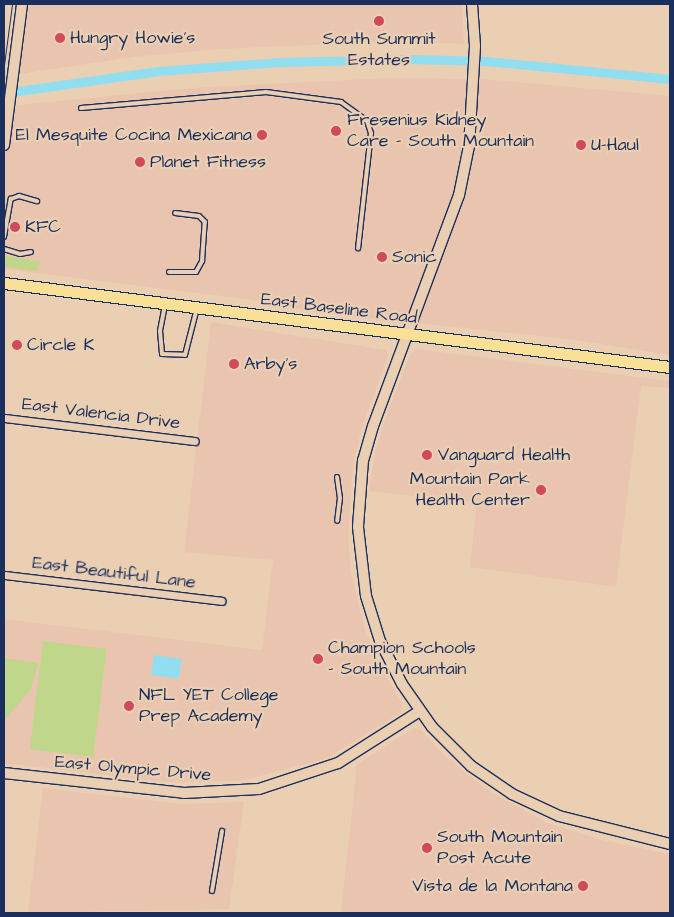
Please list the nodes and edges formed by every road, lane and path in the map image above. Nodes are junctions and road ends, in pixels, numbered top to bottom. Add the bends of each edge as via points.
1 (22, 4) edge
2 (472, 4) edge
3 (81, 108) dead end
4 (4, 145) edge
5 (37, 201) dead end
6 (175, 213) dead end
7 (4, 237) edge
8 (358, 248) dead end
9 (4, 249) edge
10 (31, 252) dead end
11 (169, 272) dead end
12 (4, 283) edge
13 (165, 304) junction
14 (197, 308) junction
15 (407, 335) junction
16 (670, 367) edge
17 (4, 418) edge
18 (195, 441) dead end
19 (337, 477) dead end
20 (337, 521) dead end
21 (4, 575) edge
22 (222, 601) dead end
23 (420, 711) junction
24 (4, 773) edge
25 (222, 832) dead end
26 (670, 844) edge
27 (212, 891) dead end

1 - 4 street
2 - 15 street via 475,46 469,146 459,195
3 - 8 lane via 266,92 341,102 367,121 371,132
5 - 7 lane via 19,196 11,199
6 - 11 lane via 199,216 205,222 202,261 196,272
9 - 10 lane via 20,254
12 - 13 main road, East Baseline Road
13 - 14 main road, East Baseline Road
13 - 14 lane via 160,331 162,354 185,355
14 - 15 main road, East Baseline Road
15 - 16 main road, East Baseline Road
15 - 23 street via 365,452 358,526 364,585 373,621 396,674
17 - 18 street, East Valencia Drive
19 - 20 lane via 340,498
21 - 22 street, East Beautiful Lane
23 - 24 street, East Olympic Drive via 338,763 259,789 184,794
23 - 26 street via 464,760 527,802 581,824
25 - 27 lane

